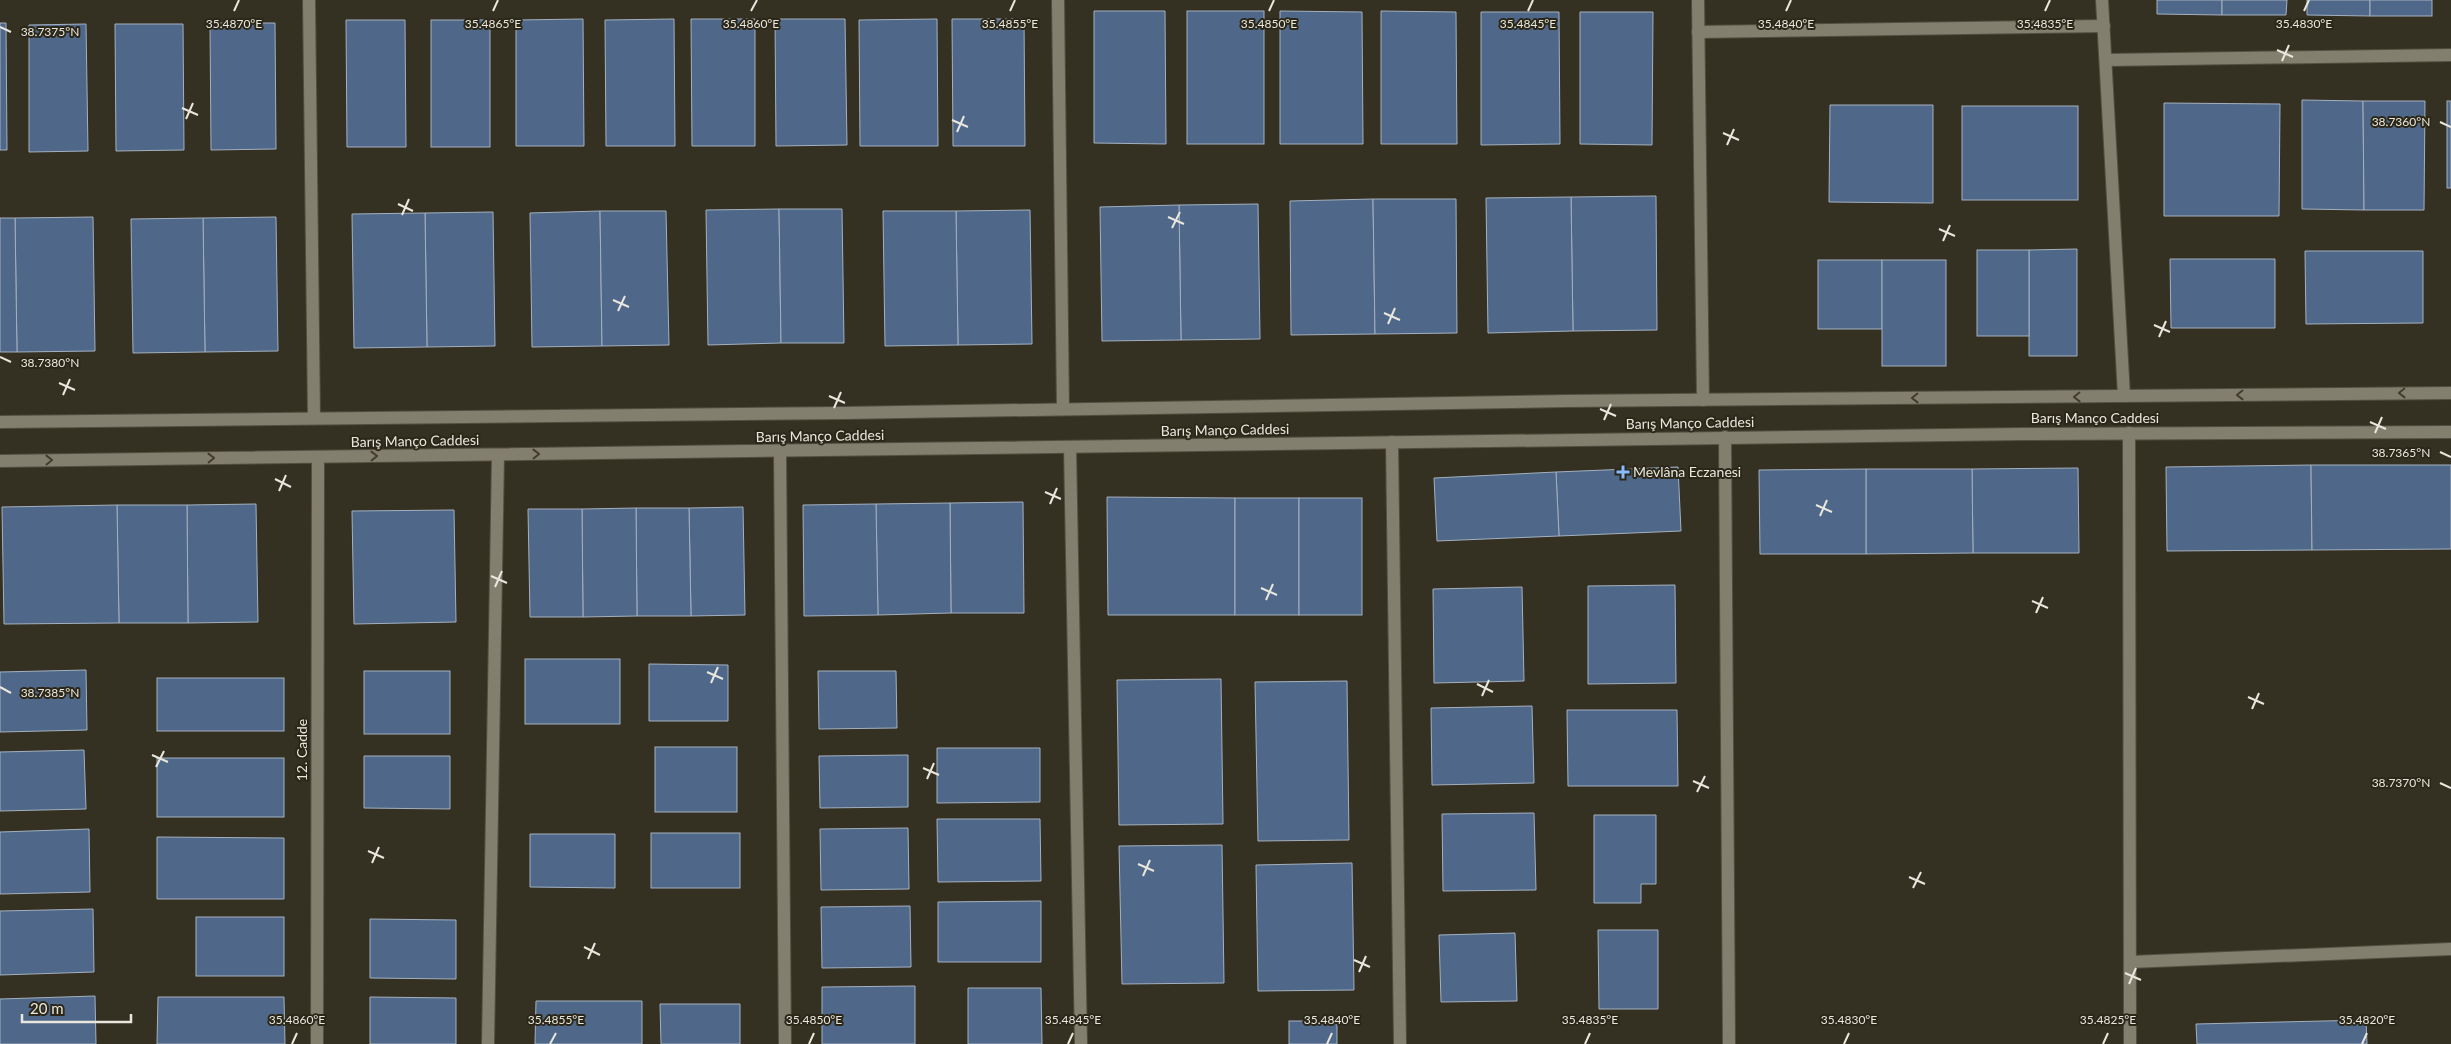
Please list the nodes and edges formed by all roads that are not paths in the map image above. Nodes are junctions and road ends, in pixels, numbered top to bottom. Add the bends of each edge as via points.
1 (309, 0) edge
2 (1058, 0) edge
3 (1698, 0) edge
4 (2102, 0) edge
5 (2104, 26) junction
6 (1698, 32) junction
7 (2451, 55) edge
8 (2106, 60) junction
9 (2451, 393) edge
10 (2124, 396) junction
11 (1703, 400) junction
12 (1063, 410) junction
13 (314, 418) junction
14 (0, 422) edge
15 (2451, 432) edge
16 (2129, 433) junction
17 (1725, 437) junction
18 (1392, 442) junction
19 (1070, 447) junction
20 (780, 451) junction
21 (498, 455) junction
22 (318, 457) junction
23 (0, 461) edge
24 (2451, 949) edge
25 (2130, 962) junction
26 (317, 1044) edge
27 (488, 1044) edge
28 (785, 1044) edge
29 (1081, 1044) edge
30 (1400, 1044) edge
31 (1729, 1044) edge
32 (2130, 1044) edge

1 - 13 street
2 - 12 street
3 - 6 street
4 - 5 street
5 - 6 street
5 - 8 street
6 - 11 street
7 - 8 street
8 - 10 street
9 -> 10 street, Barış Manço Caddesi
10 -> 11 street, Barış Manço Caddesi
11 - 12 street, Barış Manço Caddesi
12 - 13 street, Barış Manço Caddesi
13 - 14 street, Barış Manço Caddesi
15 - 16 street, Barış Manço Caddesi
16 - 17 street, Barış Manço Caddesi
16 - 25 street
17 - 18 street, Barış Manço Caddesi
17 - 31 street
18 - 19 street, Barış Manço Caddesi
18 - 30 street
19 - 20 street, Barış Manço Caddesi
19 - 29 street
21 -> 20 street, Barış Manço Caddesi
20 - 28 street
22 -> 21 street, Barış Manço Caddesi
21 - 27 street
23 -> 22 street, Barış Manço Caddesi
22 - 26 street, 12. Cadde
24 - 25 street
25 - 32 street

